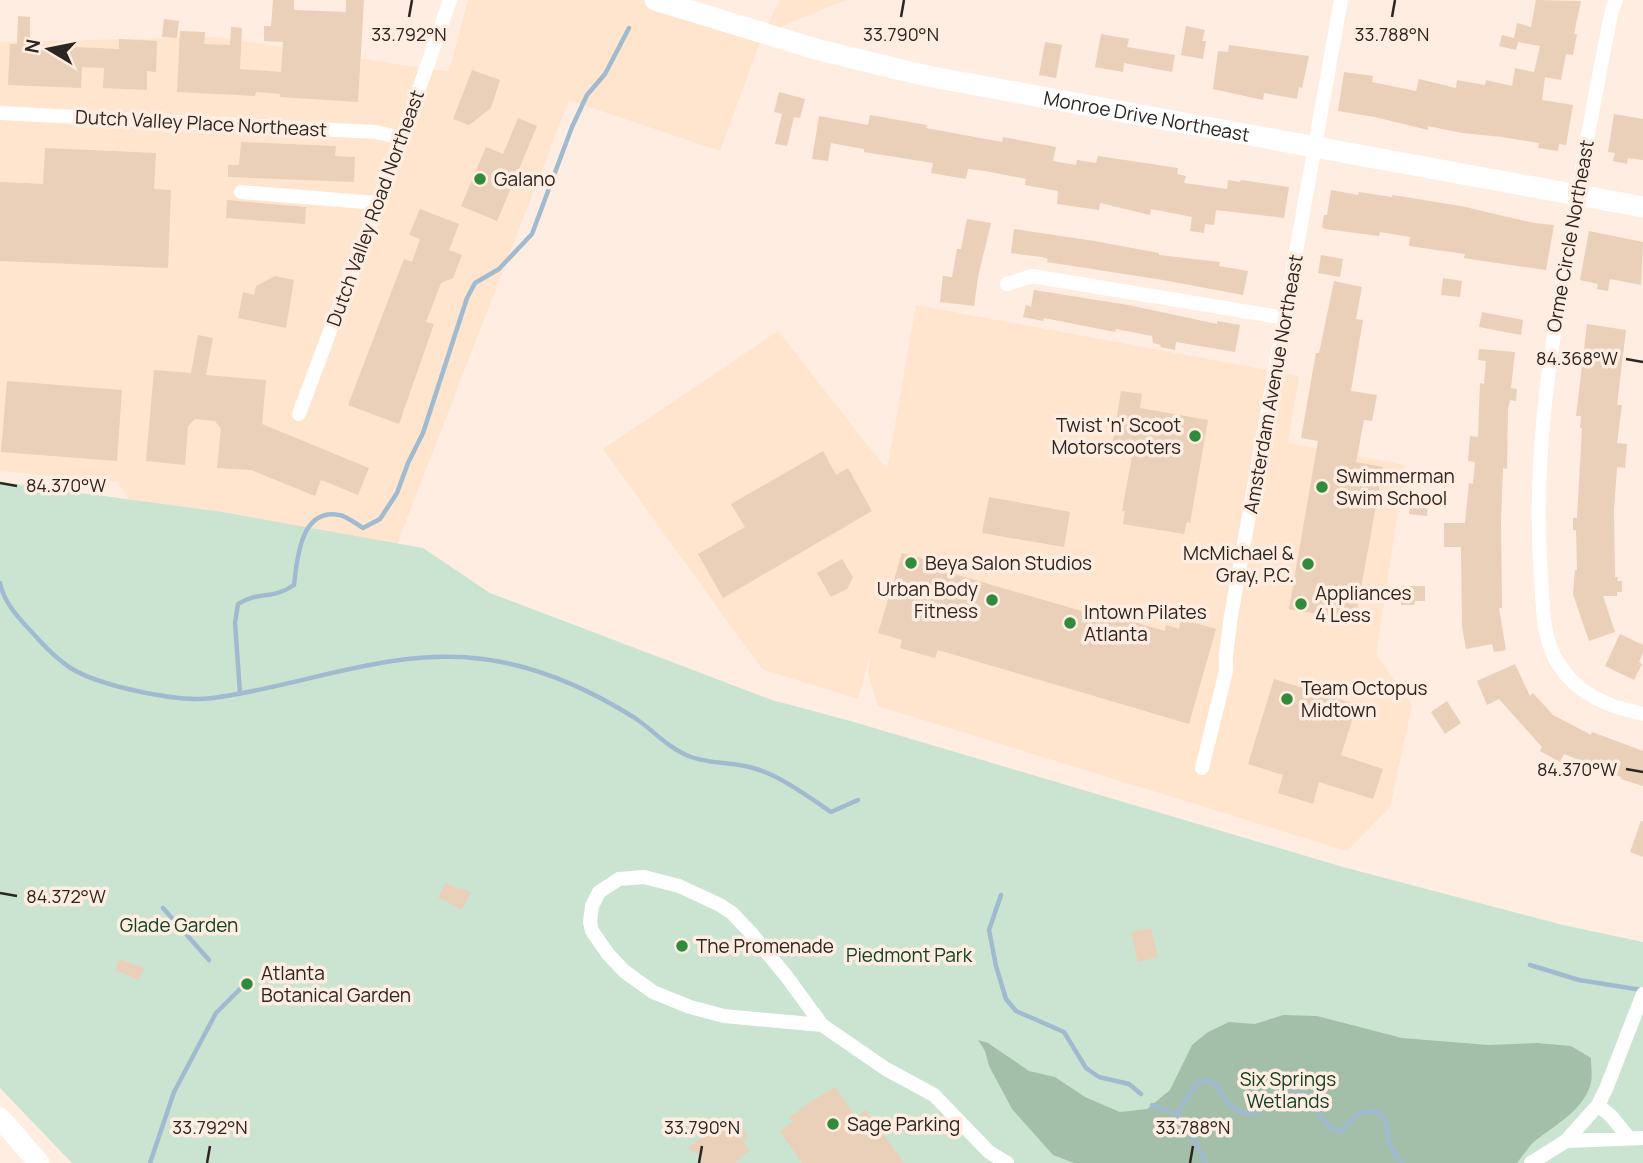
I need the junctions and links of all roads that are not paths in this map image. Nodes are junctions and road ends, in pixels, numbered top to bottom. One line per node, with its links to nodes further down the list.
1 (450, 0): 6 (street, Dutch Valley Road Northeast)
2 (655, 0): 7 (main road, Monroe Drive Northeast)
3 (1342, 0): 7 (street, Amsterdam Avenue Northeast)
4 (1616, 0): 9 (street, Orme Circle Northeast)
5 (0, 113): 6 (street, Dutch Valley Place Northeast)
6 (402, 138): 10 (street, Dutch Valley Road Northeast)
7 (1315, 148): 9 (main road, Monroe Drive Northeast); 13 (street, Amsterdam Avenue Northeast)
8 (241, 192): 10 (street)
9 (1577, 194): 11 (main road, Monroe Drive Northeast); 15 (street, Orme Circle Northeast)
10 (377, 202): 14 (street, Dutch Valley Road Northeast)
11 (1643, 207)
12 (1007, 284): 13 (street)
13 (1285, 318): 16 (street, Amsterdam Avenue Northeast)
14 (299, 414)
15 (1643, 714)
16 (1202, 768)
17 (1643, 994): 19 (street)
18 (822, 1026): 18 (street); 24 (street)
19 (1598, 1105): 21 (street); 22 (street)
20 (0, 1118): 23 (main road)
21 (1636, 1138): 22 (street)
22 (1566, 1141): 25 (street)
23 (39, 1163)
24 (1007, 1163)
25 (1531, 1163)

